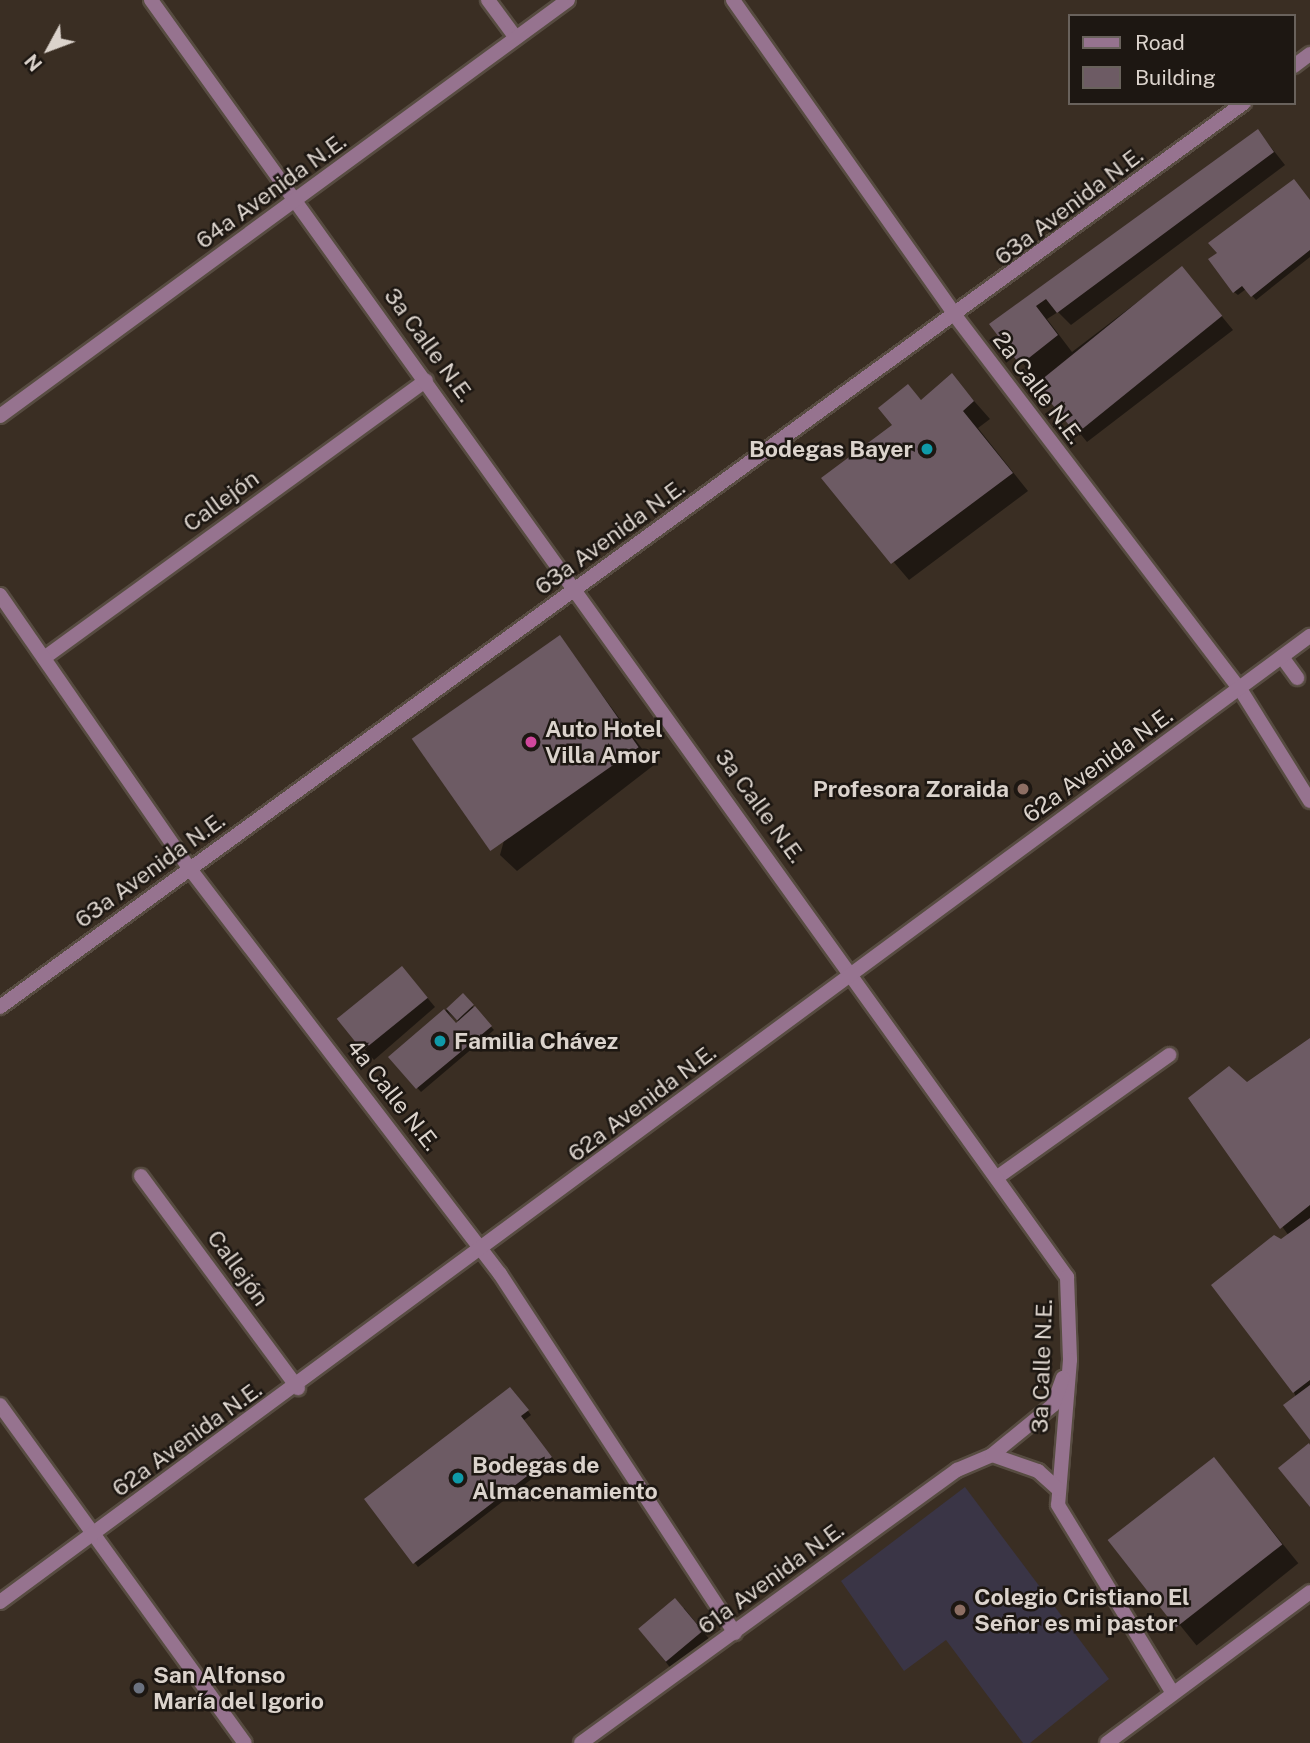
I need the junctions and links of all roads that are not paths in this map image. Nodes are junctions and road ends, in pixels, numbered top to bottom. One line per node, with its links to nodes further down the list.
1 (151, 0): 7 (street, 3a Calle N.E.)
2 (488, 0): 5 (street)
3 (568, 0): 5 (street, 64a Avenida N.E.)
4 (733, 0): 8 (street, 2a Calle N.E.)
5 (516, 38): 7 (street, 64a Avenida N.E.)
6 (1241, 105): 8 (street, 63a Avenida N.E.)
7 (296, 201): 9 (street, 3a Calle N.E.); 10 (street, 64a Avenida N.E.)
8 (957, 318): 11 (street, 63a Avenida N.E.); 17 (street, 2a Calle N.E.)
9 (426, 380): 11 (street, 3a Calle N.E.); 15 (street, Callejón)
10 (0, 416)
11 (577, 589): 19 (street, 63a Avenida N.E.); 20 (street, 3a Calle N.E.)
12 (0, 595): 15 (street, 4a Calle N.E.)
13 (1310, 636): 14 (street, 62a Avenida N.E.)
14 (1282, 657): 16 (street); 17 (street, 62a Avenida N.E.)
15 (44, 658): 19 (street, 4a Calle N.E.)
16 (1297, 678)
17 (1240, 689): 18 (street, 2a Calle N.E.); 20 (street, 62a Avenida N.E.)
18 (1310, 801)
19 (190, 869): 21 (street, 63a Avenida N.E.); 25 (street, 4a Calle N.E.)
20 (852, 973): 24 (street, 3a Calle N.E.); 25 (street, 62a Avenida N.E.)
21 (0, 1007)
22 (1169, 1055): 24 (street)
23 (141, 1176): 27 (street, Callejón)
24 (999, 1176): 26 (street, 3a Calle N.E.)
25 (483, 1250): 27 (street, 62a Avenida N.E.); 34 (street, 4a Calle N.E.)
26 (1070, 1360): 29 (street, 61a Avenida N.E.); 30 (street, 3a Calle N.E.)
27 (298, 1388): 31 (street, 62a Avenida N.E.)
28 (0, 1405): 31 (street)
29 (992, 1455): 30 (street); 34 (street, 61a Avenida N.E.)
30 (1058, 1489): 35 (street, 3a Calle N.E.)
31 (94, 1534): 33 (street, 62a Avenida N.E.); 36 (street)
32 (1310, 1592): 35 (street)
33 (0, 1602)
34 (735, 1633): 37 (street, 61a Avenida N.E.)
35 (1172, 1692): 38 (street)
36 (245, 1743)
37 (580, 1743)
38 (1107, 1743)

